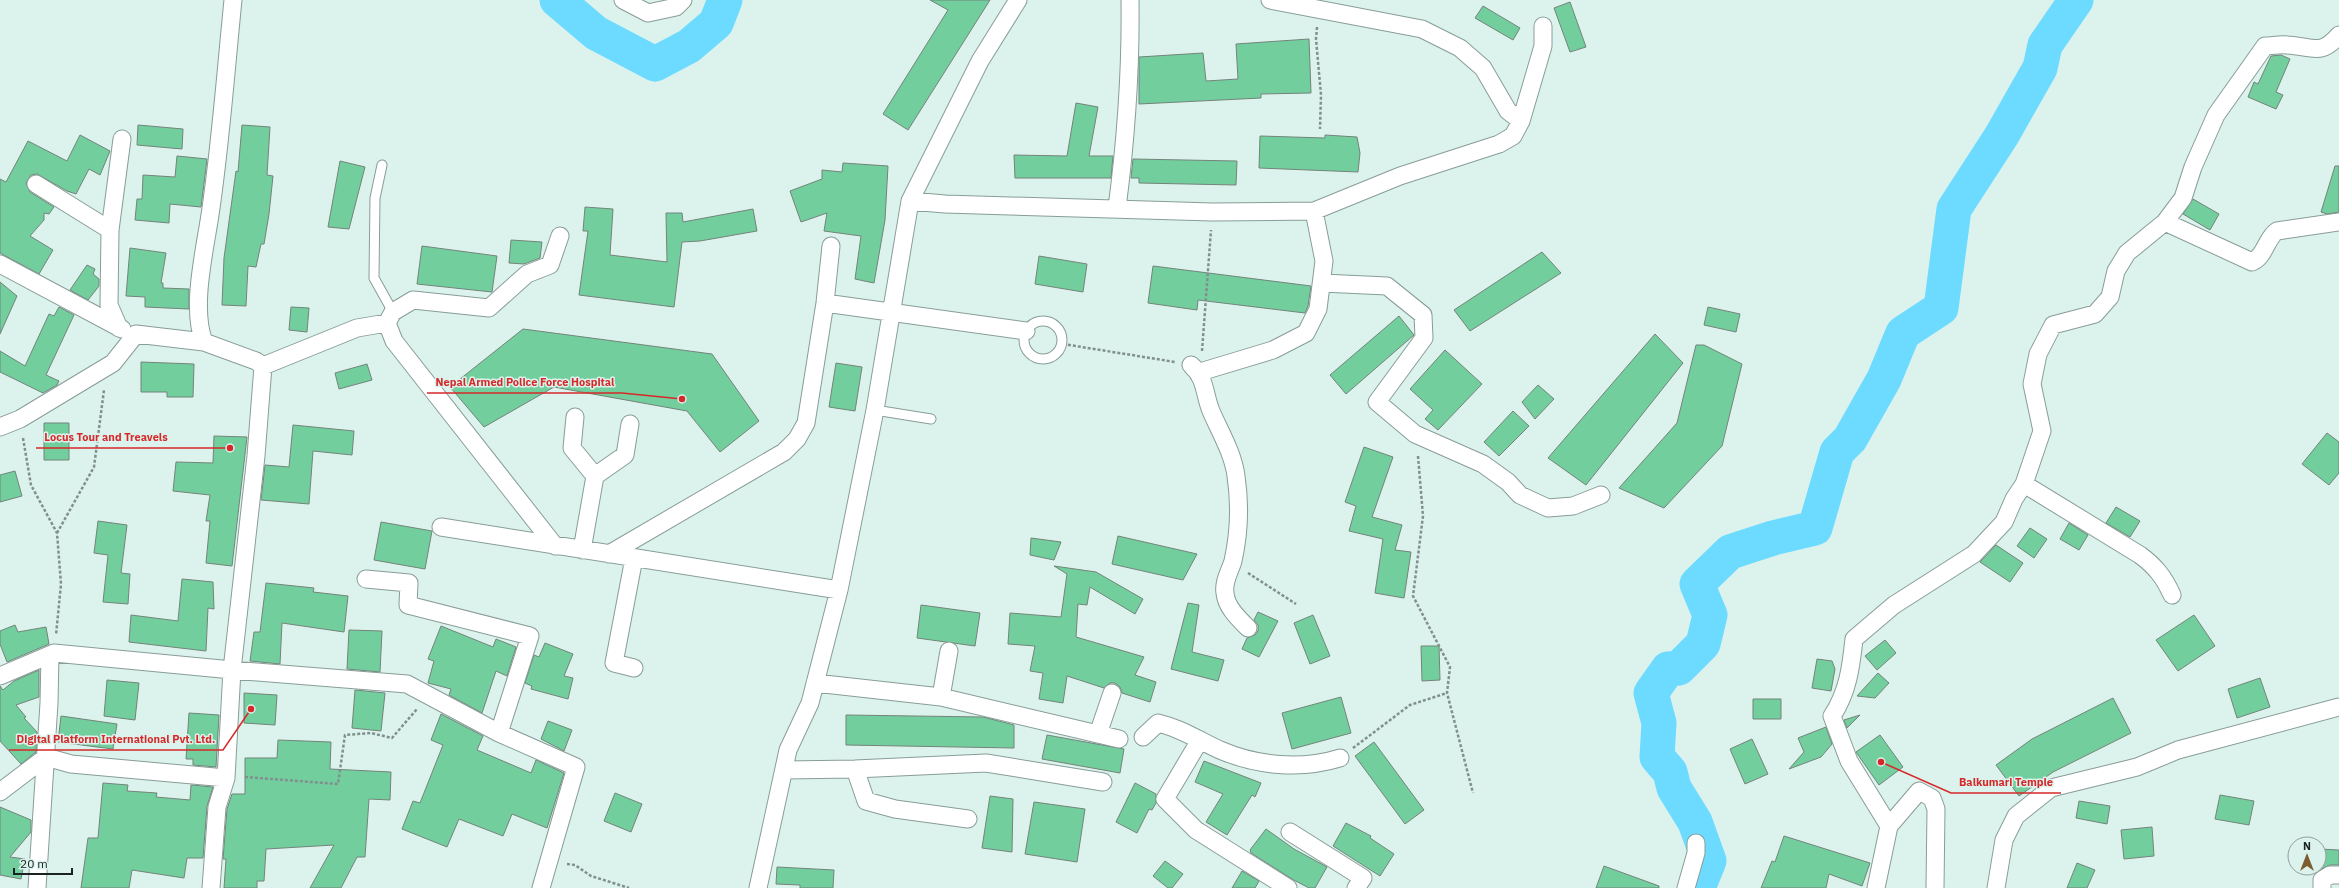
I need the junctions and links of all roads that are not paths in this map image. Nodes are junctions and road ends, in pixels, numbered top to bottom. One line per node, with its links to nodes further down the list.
1 (233, 0): 29 (street)
2 (623, 0): 3 (street)
3 (683, 0)
4 (1018, 0): 13 (street)
5 (1130, 0): 14 (street)
6 (1270, 0): 9 (street)
7 (1543, 26): 9 (street)
8 (2339, 35): 16 (street)
9 (1521, 121): 15 (street)
10 (122, 139): 18 (street)
11 (382, 165): 25 (lane)
12 (36, 184): 18 (street)
13 (910, 201): 14 (street); 24 (street)
14 (1117, 208): 15 (street)
15 (1314, 211): 22 (street)
16 (2165, 222): 17 (street); 37 (street)
17 (2339, 222)
18 (110, 230): 26 (street)
19 (560, 236): 25 (street)
20 (831, 246): 23 (street)
21 (0, 264): 26 (street)
22 (1322, 283): 38 (street); 47 (street)
23 (825, 303): 24 (street); 42 (street)
24 (890, 311): 27 (street); 31 (street)
25 (390, 317): 30 (street); 40 (street)
26 (119, 328): 28 (street)
27 (1026, 331): 27 (lane)
28 (136, 334): 29 (street); 35 (street)
29 (204, 342): 30 (street)
30 (263, 366): 51 (street)
31 (875, 410): 33 (lane); 45 (street)
32 (575, 417): 36 (street)
33 (931, 419)
34 (630, 424): 36 (street)
35 (0, 427)
36 (595, 476): 41 (street)
37 (2024, 484): 46 (street); 70 (street)
38 (1601, 495)
39 (441, 527): 40 (street)
40 (555, 546): 41 (street)
41 (582, 550): 42 (street)
42 (609, 554): 43 (street)
43 (634, 558): 45 (street); 50 (street)
44 (366, 579): 57 (street)
45 (839, 590): 53 (street)
46 (2172, 595)
47 (1248, 628)
48 (949, 650): 55 (street)
49 (52, 654): 51 (street); 52 (street); 62 (street)
50 (634, 668)
51 (232, 670): 57 (street); 66 (street)
52 (0, 676)
53 (815, 682): 55 (street); 65 (street)
54 (1112, 694): 58 (street)
55 (941, 697): 58 (street)
56 (2339, 707): 83 (street)
57 (499, 733): 76 (street)
58 (1098, 734): 60 (street)
59 (1144, 737): 61 (street)
60 (1119, 739)
61 (1200, 740): 63 (street); 78 (street)
62 (46, 756): 66 (street); 68 (street); 74 (street)
63 (1340, 758)
64 (855, 769): 65 (street); 67 (street); 69 (street)
65 (784, 770): 77 (street)
66 (226, 778): 75 (street)
67 (1103, 782)
68 (0, 792)
69 (968, 819)
70 (1889, 826): 81 (street); 82 (street)
71 (1290, 832): 79 (street)
72 (1696, 843): 80 (street)
73 (2339, 875): 84 (street)
74 (37, 888)
75 (211, 888)
76 (540, 888)
77 (758, 888)
78 (1288, 888)
79 (1356, 888)
80 (1686, 888)
81 (1876, 888)
82 (1935, 888)
83 (1996, 888)
84 (2322, 888)

